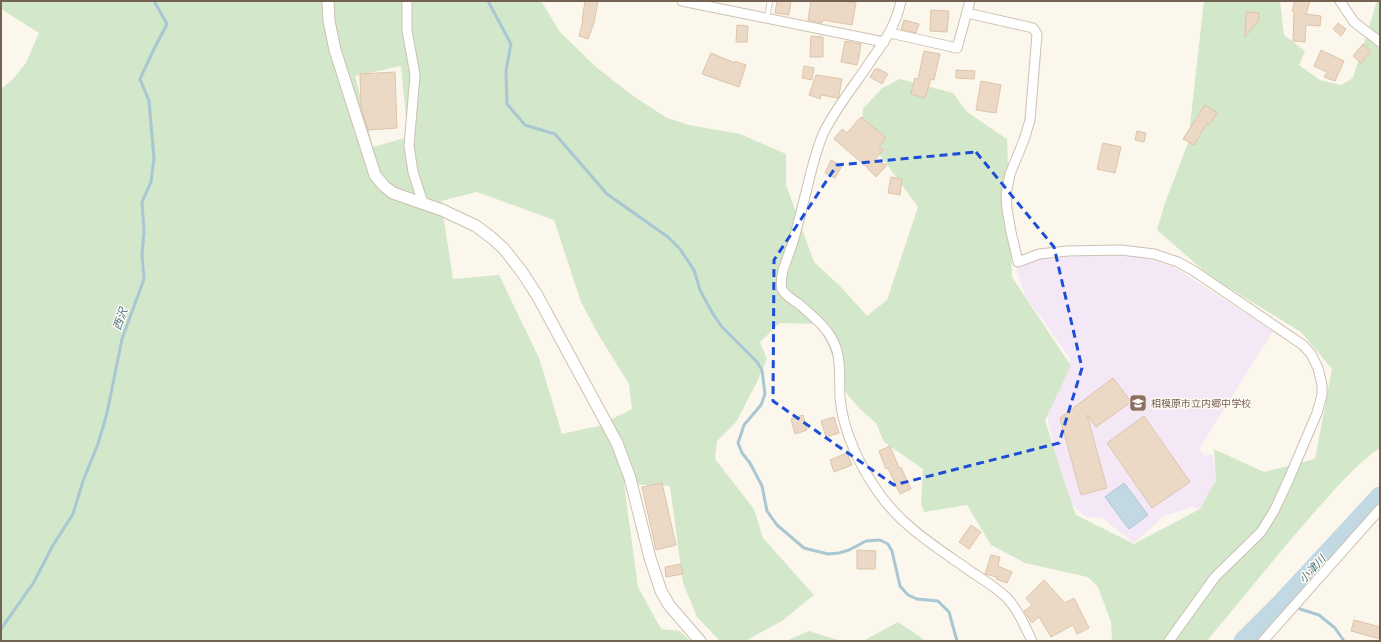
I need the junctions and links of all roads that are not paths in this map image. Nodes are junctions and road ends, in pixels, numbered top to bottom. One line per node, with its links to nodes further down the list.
1 (328, 1): 13 (street)
2 (407, 1): 13 (street)
3 (682, 1): 9 (street)
4 (770, 1): 9 (lane)
5 (901, 1): 10 (street)
6 (970, 1): 8 (street)
7 (1340, 1): 12 (street)
8 (967, 13): 10 (street); 17 (street)
9 (767, 18): 11 (street)
10 (890, 33): 11 (street)
11 (884, 42): 16 (street)
12 (1380, 42)
13 (423, 203): 15 (street)
14 (1380, 509): 18 (street)
15 (700, 641)
16 (1032, 641)
17 (1169, 641)
18 (1263, 641)

